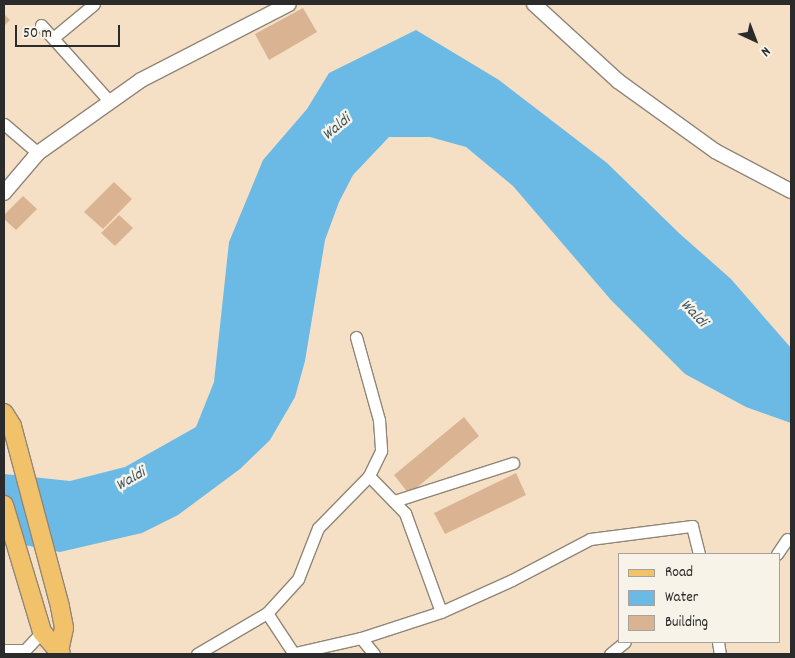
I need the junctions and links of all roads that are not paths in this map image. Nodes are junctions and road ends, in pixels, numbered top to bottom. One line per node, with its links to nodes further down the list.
1 (94, 4): 5 (street)
2 (289, 4): 6 (street)
3 (534, 4): 9 (street)
4 (41, 25): 5 (street)
5 (53, 38): 6 (street)
6 (110, 102): 8 (street)
7 (4, 124): 8 (street)
8 (38, 153): 10 (street)
9 (791, 191)
10 (4, 193)
11 (356, 337): 14 (street)
12 (8, 420): 26 (main road)
13 (513, 463): 15 (street)
14 (370, 476): 15 (street); 21 (street)
15 (394, 501): 20 (street)
16 (4, 505): 22 (main road)
17 (788, 539): 19 (street)
18 (699, 553): 20 (street)
19 (778, 553)
20 (441, 612): 23 (street)
21 (267, 613): 27 (street); 28 (street)
22 (42, 632): 25 (street); 26 (main road)
23 (361, 638): 28 (street); 29 (street)
24 (624, 643): 30 (street)
25 (4, 650)
26 (60, 653)
27 (197, 654)
28 (294, 654)
29 (374, 654)
30 (610, 654)

